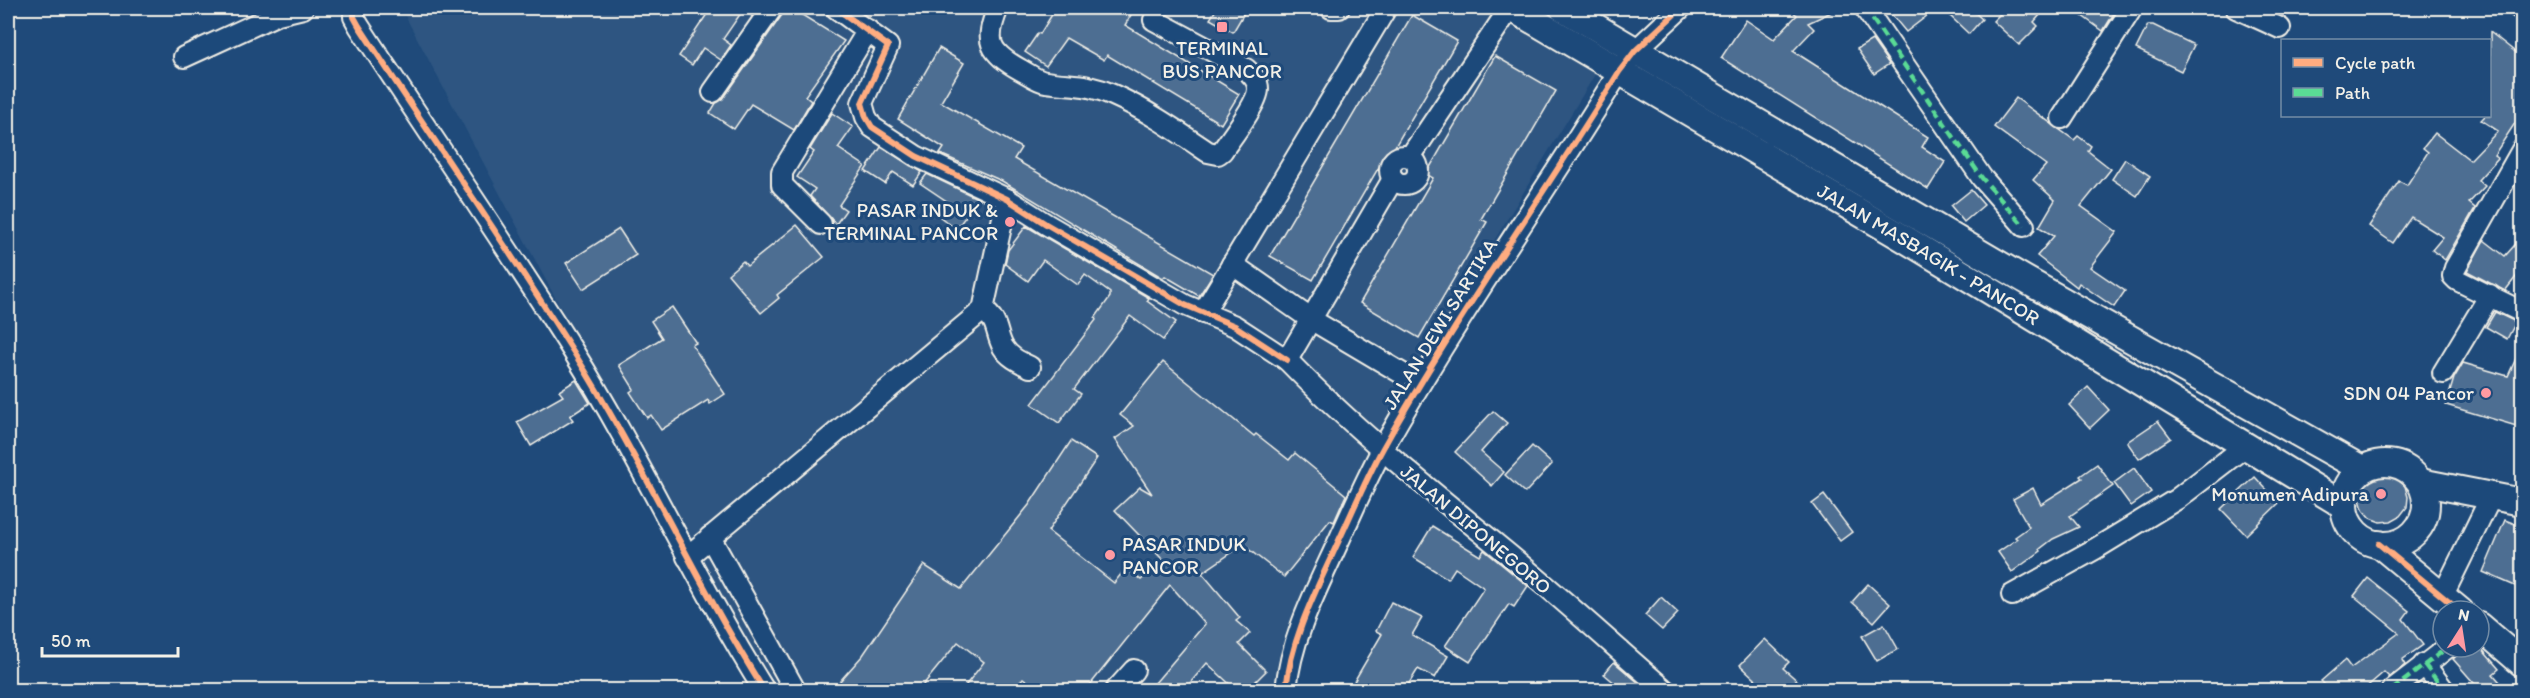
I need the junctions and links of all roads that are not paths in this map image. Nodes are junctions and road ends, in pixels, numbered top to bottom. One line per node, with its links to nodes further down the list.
1 (303, 8): 19 (street)
2 (354, 8): 46 (street)
3 (772, 8): 21 (street)
4 (836, 8): 17 (street)
5 (998, 8): 15 (street)
6 (1331, 8): 7 (street)
7 (1339, 8)
8 (1386, 8): 27 (street)
9 (1511, 8): 20 (main road, JALAN MASBAGIK - PANCOR); 32 (street)
10 (1563, 8): 18 (main road, JALAN MASBAGIK - PANCOR)
11 (1681, 8): 18 (street, JALAN DEWI SARTIKA)
12 (1864, 8): 26 (street)
13 (2132, 8): 22 (street)
14 (2236, 8): 16 (street)
15 (1154, 20)
16 (2280, 28)
17 (868, 30): 24 (street, JALAN DIPONEGORO); 25 (street)
18 (1635, 51): 20 (street, JALAN DEWI SARTIKA); 39 (main road, JALAN MASBAGIK - PANCOR)
19 (184, 57)
20 (1619, 72): 37 (main road, JALAN MASBAGIK - PANCOR); 38 (street, JALAN DEWI SARTIKA)
21 (713, 92)
22 (2062, 118)
23 (2523, 150): 28 (street)
24 (1007, 199): 29 (street); 31 (street, JALAN DIPONEGORO)
25 (821, 224)
26 (2024, 226)
27 (1232, 264): 31 (street); 32 (street)
28 (2490, 295): 30 (street); 35 (street)
29 (983, 310): 34 (street); 44 (street)
30 (2523, 312)
31 (1203, 313): 33 (street, JALAN DIPONEGORO)
32 (1312, 320): 33 (street); 36 (street)
33 (1287, 360): 38 (street, JALAN DIPONEGORO)
34 (1030, 367)
35 (2444, 373)
36 (1402, 374)
37 (2247, 445): 43 (main road, JALAN MASBAGIK - PANCOR); 47 (street)
38 (1382, 450): 58 (street, JALAN DEWI SARTIKA); 59 (street, JALAN DIPONEGORO)
39 (2362, 469): 40 (main road); 43 (main road)
40 (2420, 482): 41 (main road); 45 (main road)
41 (2491, 497): 42 (main road); 49 (street)
42 (2523, 502)
43 (2343, 505): 45 (main road)
44 (710, 537): 46 (street); 56 (street)
45 (2379, 544): 48 (main road)
46 (687, 557): 55 (street)
47 (2012, 595)
48 (2445, 599)
49 (2453, 599)
50 (2491, 636): 52 (main road)
51 (2431, 659): 53 (street)
52 (2522, 661)
53 (2424, 664): 60 (street); 61 (street)
54 (1134, 670): 57 (street)
55 (764, 690)
56 (795, 690)
57 (1116, 690)
58 (1286, 690)
59 (1665, 690)
60 (2392, 690)
61 (2444, 690)

